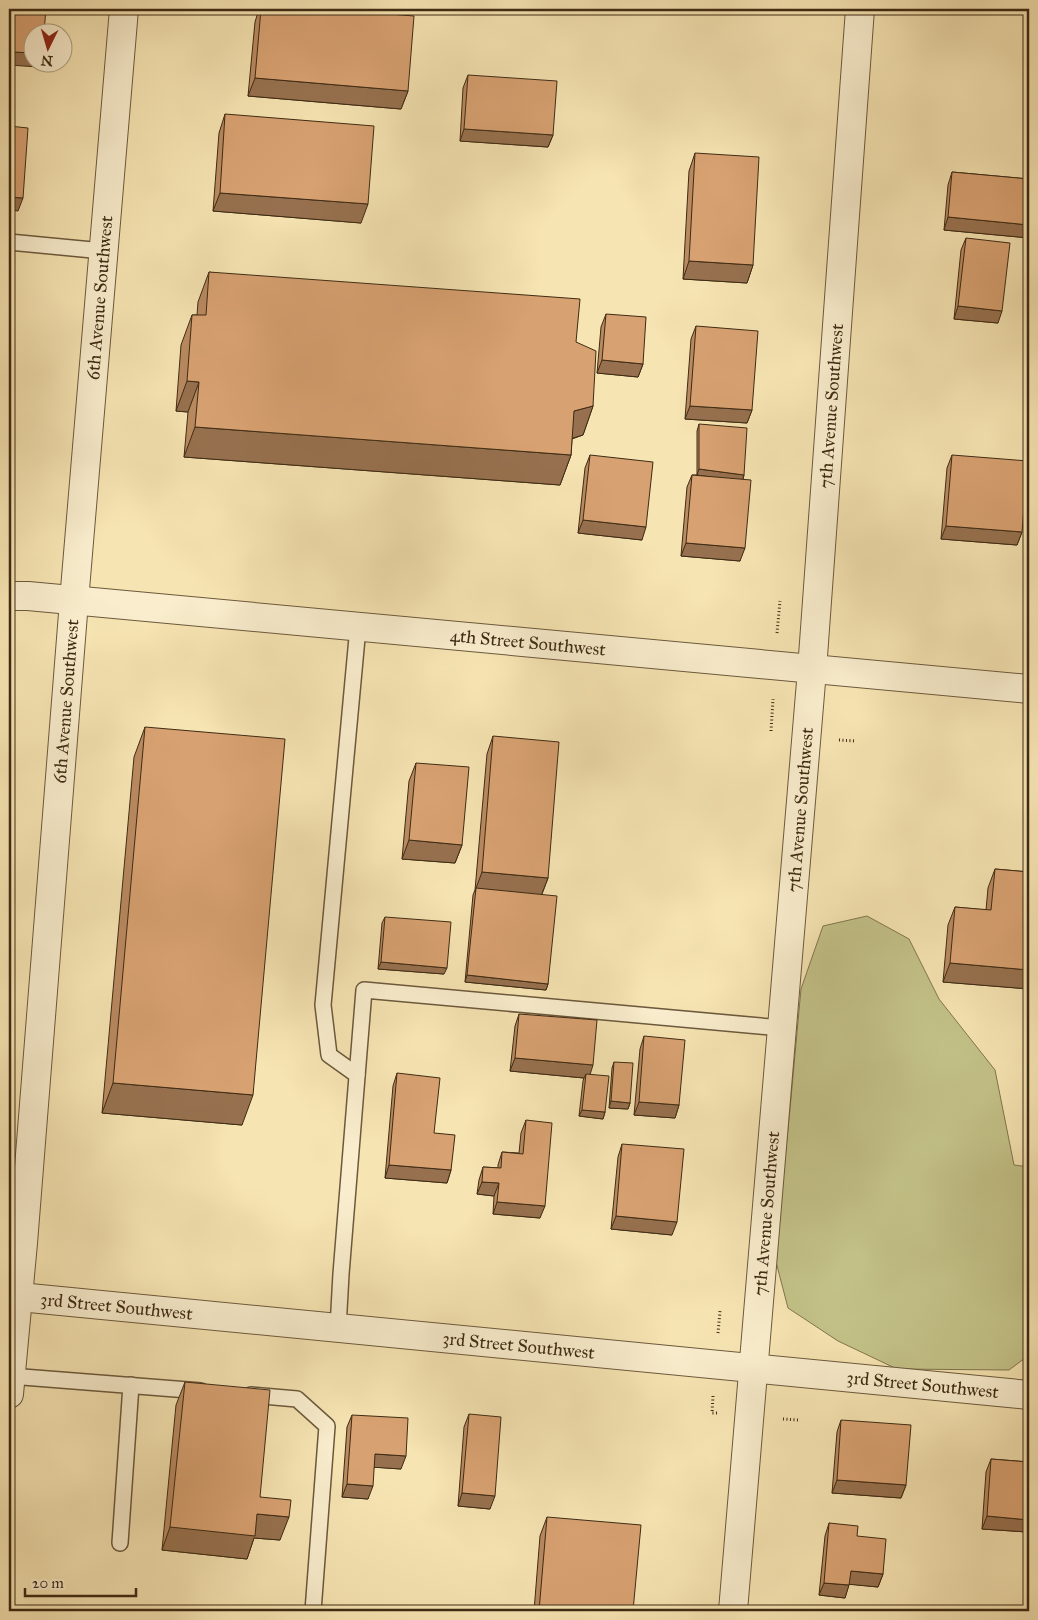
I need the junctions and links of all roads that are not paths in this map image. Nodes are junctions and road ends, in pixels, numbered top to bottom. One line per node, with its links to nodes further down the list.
1 (124, 9): 4 (street, 6th Avenue Southwest)
2 (860, 9): 8 (street, 7th Avenue Southwest)
3 (9, 242): 4 (lane)
4 (103, 251): 6 (street, 6th Avenue Southwest)
5 (15, 595): 6 (street, 4th Street Southwest)
6 (74, 601): 7 (street, 4th Street Southwest); 12 (street, 6th Avenue Southwest)
7 (358, 627): 8 (street, 4th Street Southwest); 11 (lane)
8 (812, 670): 9 (street, 4th Street Southwest); 10 (street, 7th Avenue Southwest)
9 (1029, 689)
10 (782, 1028): 11 (lane); 14 (street, 7th Avenue Southwest)
11 (357, 1075): 13 (lane)
12 (13, 1296): 13 (street, 3rd Street Southwest); 15 (street, 6th Avenue Southwest)
13 (338, 1328): 14 (street, 3rd Street Southwest)
14 (754, 1369): 19 (street, 3rd Street Southwest); 22 (street, 7th Avenue Southwest)
15 (10, 1385): 16 (lane)
16 (131, 1385): 17 (lane); 20 (lane)
17 (219, 1392)
18 (238, 1394): 21 (lane)
19 (1029, 1395)
20 (120, 1543)
21 (313, 1611)
22 (733, 1611)

